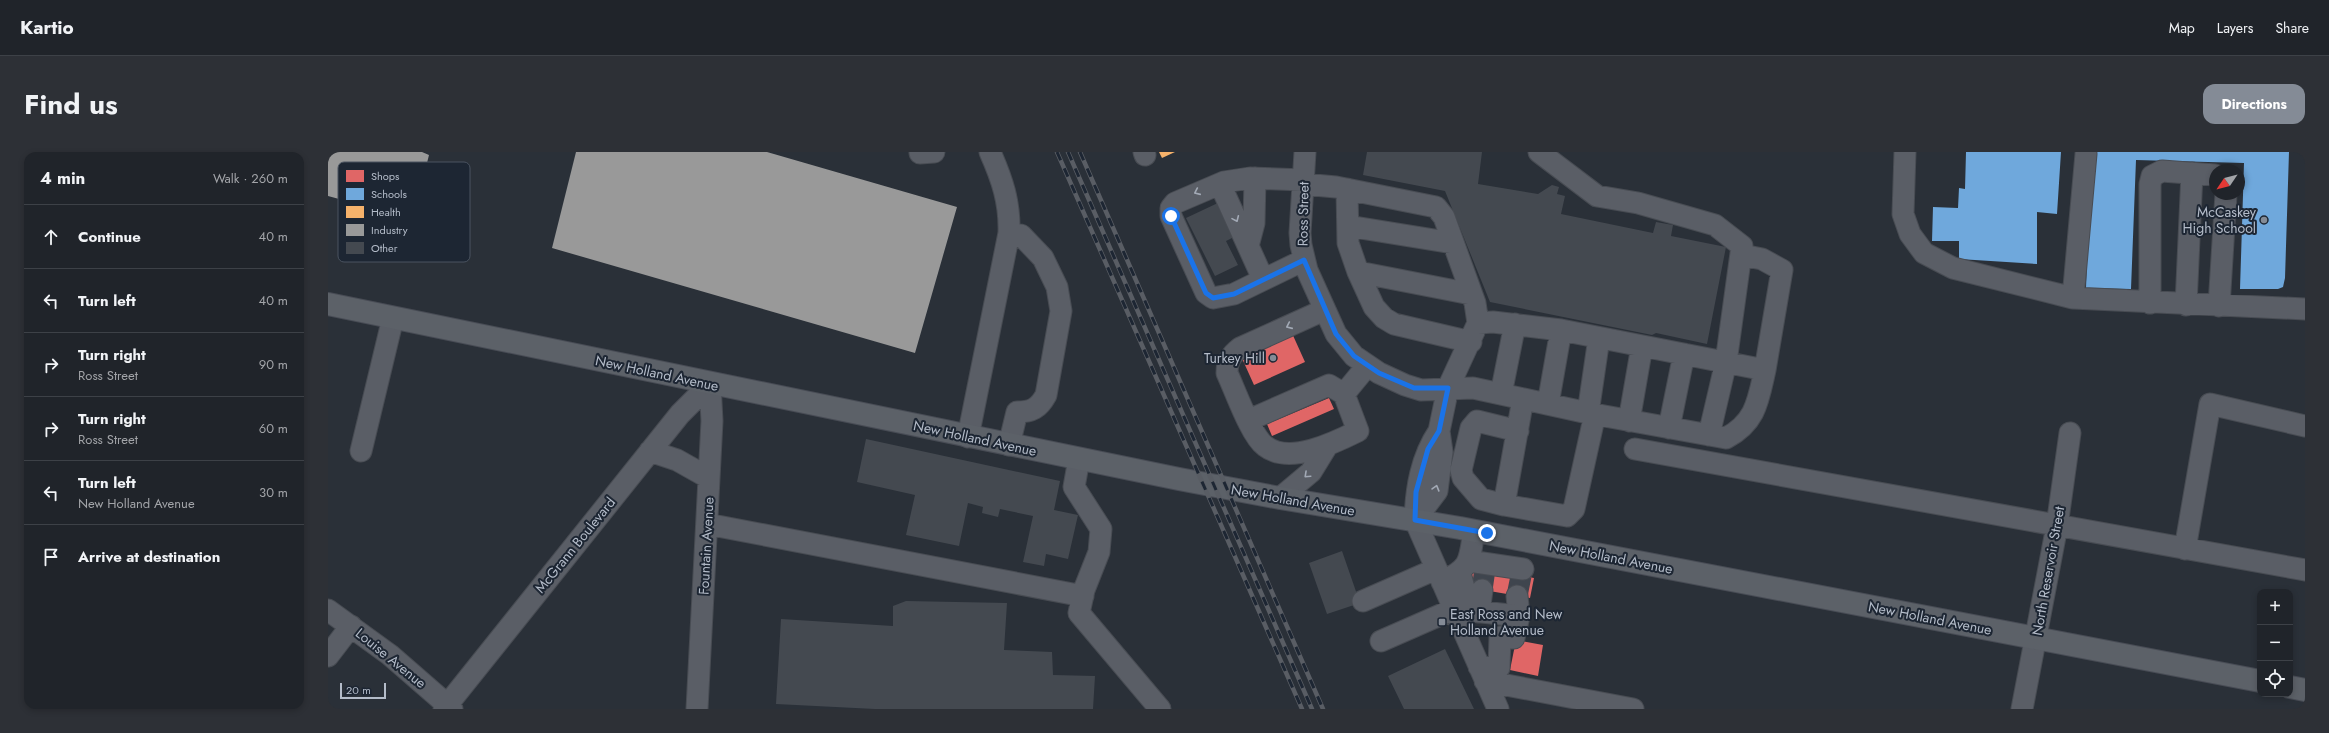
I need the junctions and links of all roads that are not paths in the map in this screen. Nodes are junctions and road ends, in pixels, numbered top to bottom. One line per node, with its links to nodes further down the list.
1 (990, 152): 14 (street)
2 (1305, 152): 9 (street, Ross Street)
3 (1539, 152): 17 (street)
4 (1905, 152): 22 (street)
5 (2086, 154): 22 (street)
6 (2192, 173): 7 (street); 23 (street); 25 (street)
7 (2209, 174)
8 (1255, 178): 9 (street); 10 (street); 16 (street)
9 (1304, 182): 11 (street); 18 (street, Ross Street)
10 (1220, 184): 16 (street, one-way to 16); 20 (street, one-way to 20)
11 (1347, 189): 13 (street); 15 (street)
12 (2226, 200): 26 (street)
13 (1348, 226): 15 (street); 19 (street)
14 (1009, 232): 53 (street); 54 (street)
15 (1453, 243): 21 (street)
16 (1248, 246): 20 (street)
17 (1742, 255): 36 (street); 38 (street, Ross Street)
18 (1304, 260): 20 (street); 28 (street, Ross Street)
19 (1358, 272): 21 (street); 32 (street)
20 (1263, 279)
21 (1471, 294): 32 (street)
22 (2073, 298): 23 (street)
23 (2150, 303): 25 (street)
24 (328, 304): 29 (main road, New Holland Avenue)
25 (2186, 304): 26 (street)
26 (2219, 306): 27 (street)
27 (2305, 309)
28 (1324, 310): 37 (street, Ross Street); 46 (street, one-way to 46)
29 (393, 318): 39 (main road, New Holland Avenue); 57 (street)
30 (1515, 324): 31 (street); 32 (street); 42 (street)
31 (1561, 330): 33 (street); 44 (street)
32 (1474, 332): 40 (street)
33 (1599, 338): 34 (street); 45 (street)
34 (1642, 346): 35 (street); 47 (street)
35 (1684, 354): 36 (street); 49 (street)
36 (1726, 362): 38 (street); 52 (street)
37 (1367, 366): 40 (street, Ross Street); 41 (street)
38 (1765, 370): 52 (street, Ross Street)
39 (710, 384): 53 (main road, New Holland Avenue); 58 (street, McGrann Boulevard); 60 (street, Fountain Avenue)
40 (1448, 388): 42 (street, Ross Street); 63 (street)
41 (1344, 394): 46 (street); 55 (street)
42 (1501, 394): 43 (street, Ross Street)
43 (1523, 399): 44 (street, Ross Street); 50 (street)
44 (1548, 404): 45 (street, Ross Street)
45 (1591, 414): 47 (street, Ross Street); 62 (street)
46 (1249, 420): 55 (street)
47 (1629, 421): 49 (street, Ross Street)
48 (2305, 426): 67 (street)
49 (1669, 428): 52 (street, Ross Street)
50 (1518, 431): 62 (street); 62 (street)
51 (2070, 433): 65 (street, North Reservoir Street)
52 (1709, 435)
53 (968, 437): 54 (main road, New Holland Avenue)
54 (1009, 445): 59 (main road, New Holland Avenue)
55 (1327, 446): 61 (street, one-way to 61)
56 (1635, 449): 65 (street)
57 (361, 451)
58 (650, 451): 60 (street); 83 (street, McGrann Boulevard)
59 (1079, 459): 61 (main road, New Holland Avenue); 71 (street)
60 (710, 478): 64 (street, Fountain Avenue)
61 (1280, 498): 63 (main road, New Holland Avenue)
62 (1504, 505)
63 (1415, 520): 66 (main road, New Holland Avenue); 69 (street)
64 (707, 524): 71 (street); 84 (street, Fountain Avenue)
65 (2057, 526): 67 (street); 76 (street, North Reservoir Street)
66 (1474, 531): 69 (street); 70 (main road, New Holland Avenue)
67 (2184, 548): 68 (street)
68 (2305, 570)
69 (1466, 573): 70 (street); 72 (street); 74 (street); 74 (street)
70 (1523, 579): 74 (street); 76 (main road, New Holland Avenue); 79 (street)
71 (1083, 596): 85 (street)
72 (1363, 601)
73 (328, 610): 75 (street, Louise Avenue)
74 (1468, 611): 77 (street); 79 (street)
75 (351, 626): 78 (street); 83 (street, Louise Avenue)
76 (2036, 638): 80 (main road, New Holland Avenue); 88 (street, North Reservoir Street)
77 (1381, 641)
78 (328, 656)
79 (1482, 674): 86 (street); 87 (street)
80 (2257, 680)
81 (2293, 688): 82 (main road)
82 (2305, 690)
83 (448, 708)
84 (697, 709)
85 (1160, 709)
86 (1498, 709)
87 (1633, 709)
88 (2022, 709)

